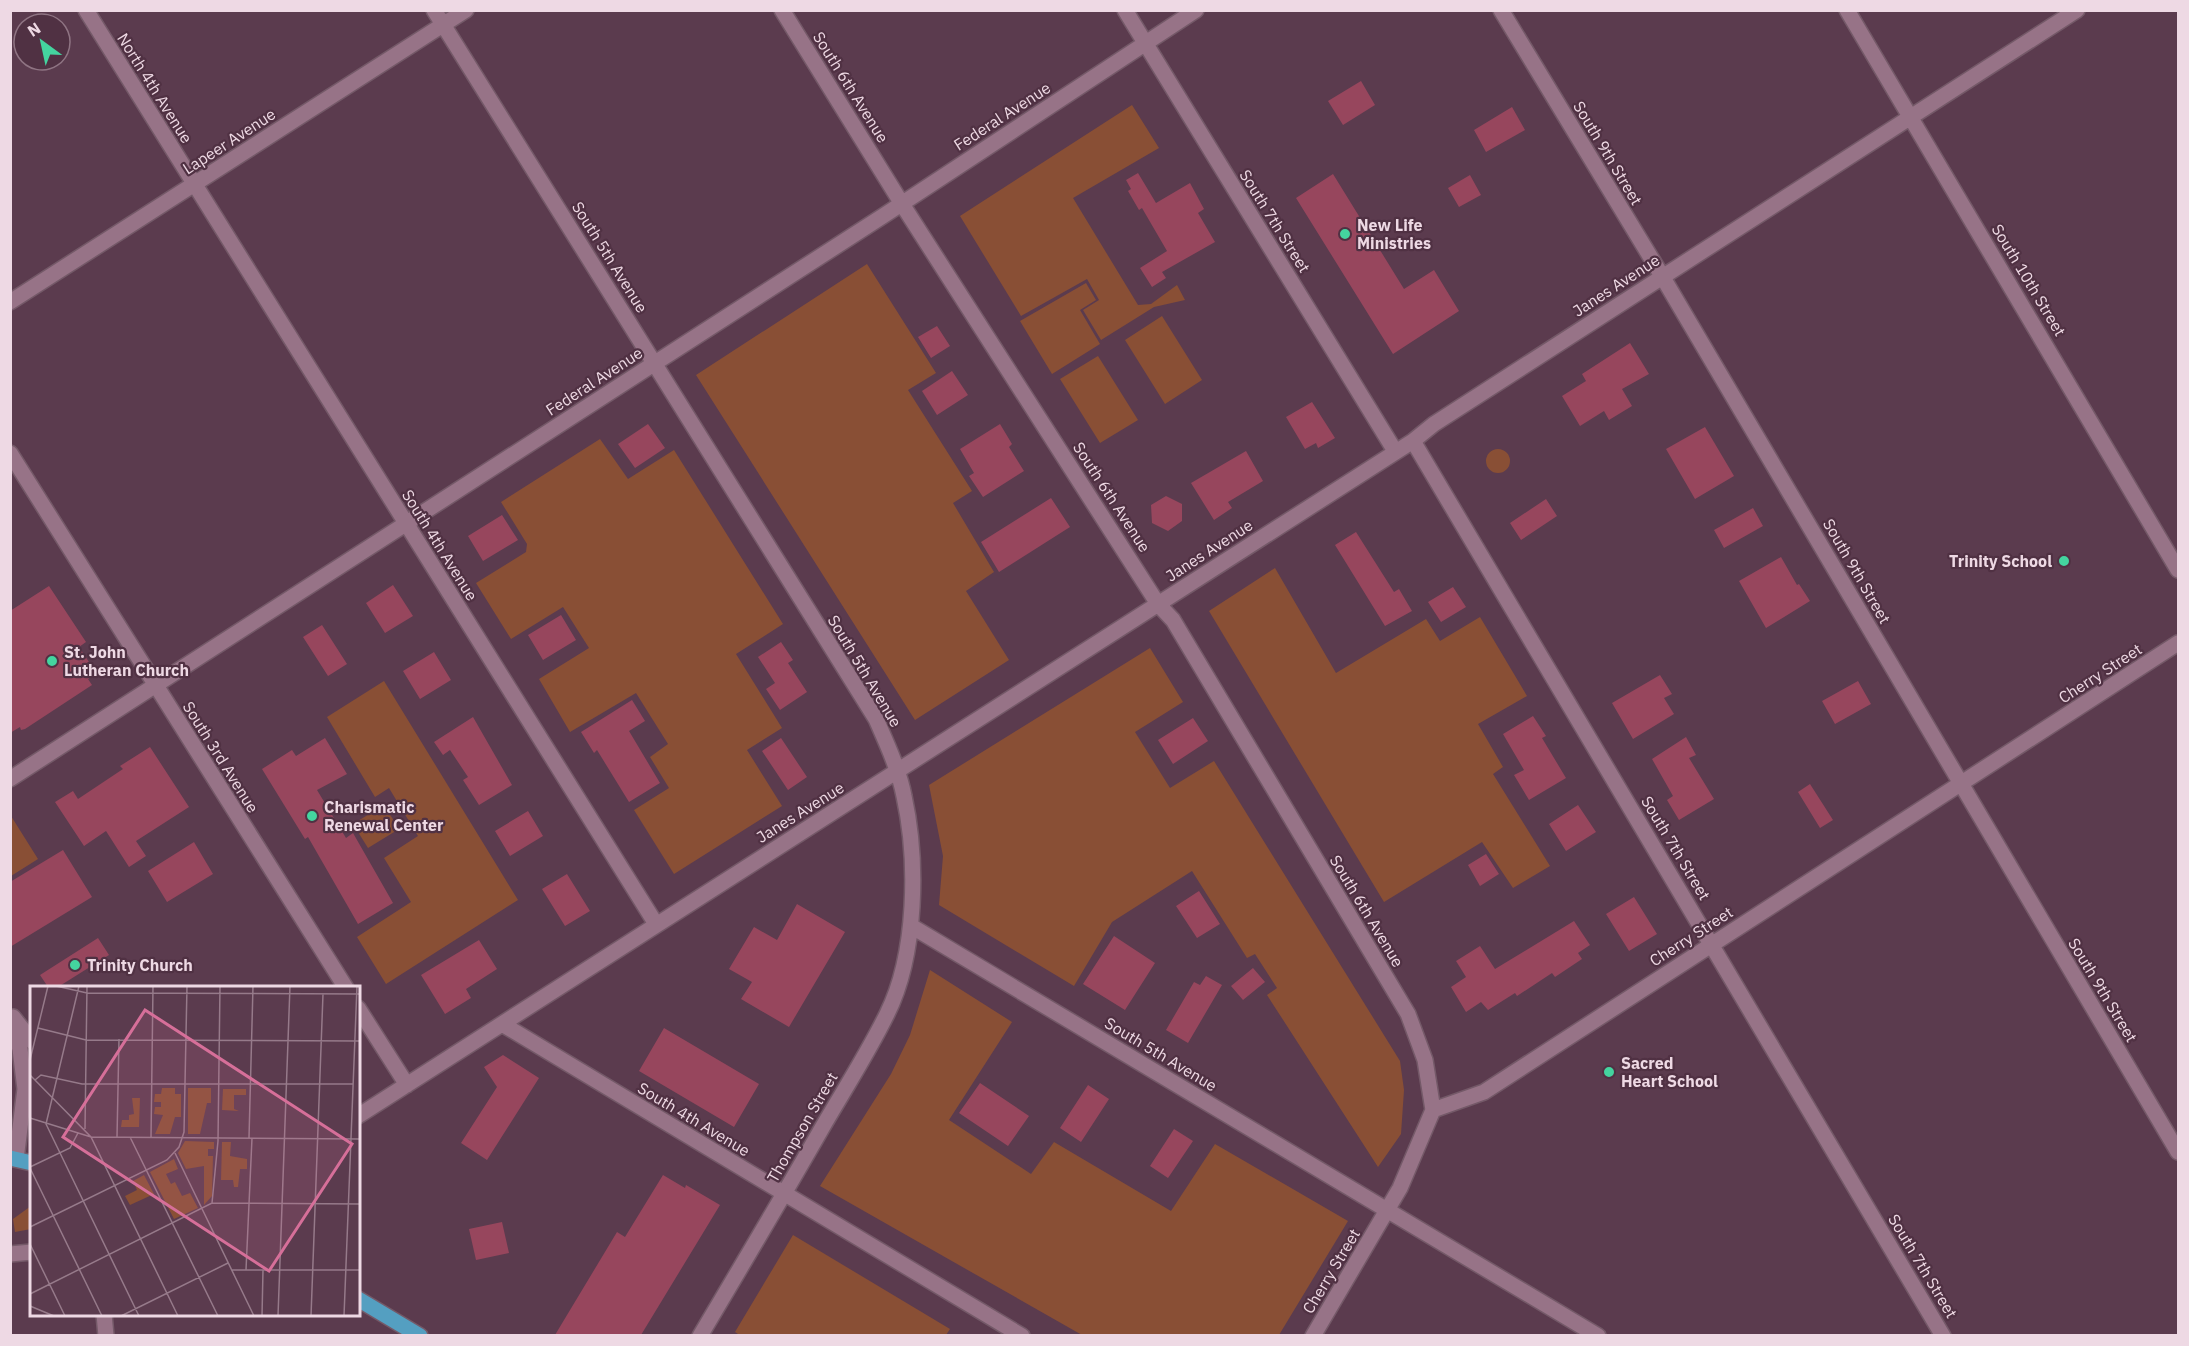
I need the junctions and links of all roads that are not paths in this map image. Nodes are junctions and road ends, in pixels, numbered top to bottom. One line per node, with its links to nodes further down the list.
1 (86, 10): 13 (street, North 4th Avenue)
2 (434, 10): 10 (street, South 5th Avenue)
3 (466, 10): 10 (street, Lapeer Avenue)
4 (782, 10): 14 (street, South 6th Avenue)
5 (1125, 10): 11 (street, South 7th Street)
6 (1196, 10): 11 (street, Federal Avenue)
7 (1501, 10): 15 (street, South 9th Street)
8 (1847, 10): 12 (street, South 10th Street)
9 (2077, 10): 12 (street, Janes Avenue)
10 (443, 25): 13 (street, Lapeer Avenue); 17 (street, South 5th Avenue)
11 (1145, 44): 14 (street, Federal Avenue); 19 (street, South 7th Street)
12 (1910, 117): 15 (street, Janes Avenue); 22 (street, South 10th Street)
13 (194, 185): 16 (street, Lapeer Avenue); 21 (street, South 4th Avenue)
14 (902, 204): 17 (street, Federal Avenue); 23 (street, South 6th Avenue)
15 (1662, 276): 18 (street, Janes Avenue); 28 (street, South 9th Street)
16 (10, 302)
17 (655, 363): 21 (street, Federal Avenue); 26 (street, South 5th Avenue)
18 (1413, 441): 19 (street, Janes Avenue); 31 (street, South 7th Street)
19 (1395, 451): 23 (street, Janes Avenue)
20 (10, 453): 25 (street, South 3rd Avenue)
21 (405, 523): 25 (street, Federal Avenue); 29 (street, South 4th Avenue)
22 (2178, 570)
23 (1158, 604): 26 (street, Janes Avenue); 39 (street, South 6th Avenue)
24 (2178, 643): 28 (street, Cherry Street)
25 (156, 686): 27 (street, Federal Avenue); 32 (street, South 3rd Avenue)
26 (897, 772): 29 (street, Janes Avenue); 30 (street, South 5th Avenue)
27 (10, 779)
28 (1960, 783): 31 (street, Cherry Street); 41 (street, South 9th Street)
29 (656, 924): 36 (street, Janes Avenue)
30 (911, 926): 43 (street, Thompson Street); 44 (street, South 5th Avenue)
31 (1712, 943): 39 (street, Cherry Street); 55 (street, South 7th Street)
32 (345, 986)
33 (360, 1011): 38 (street)
34 (10, 1014): 37 (street)
35 (10, 1020): 42 (street)
36 (502, 1024): 38 (street, Janes Avenue); 43 (street, South 4th Avenue)
37 (30, 1039)
38 (407, 1085): 40 (street, Janes Avenue)
39 (1433, 1110): 44 (street, Cherry Street)
40 (360, 1115)
41 (2178, 1152)
42 (19, 1160)
43 (784, 1194): 51 (street, Thompson Street); 52 (street, South 4th Avenue)
44 (1388, 1210): 53 (street, Cherry Street); 54 (street, South 5th Avenue)
45 (30, 1252): 46 (street)
46 (10, 1254)
47 (360, 1300): 50 (main road)
48 (104, 1316): 49 (street)
49 (106, 1335)
50 (420, 1335)
51 (700, 1335)
52 (1022, 1335)
53 (1313, 1335)
54 (1598, 1335)
55 (1943, 1335)

